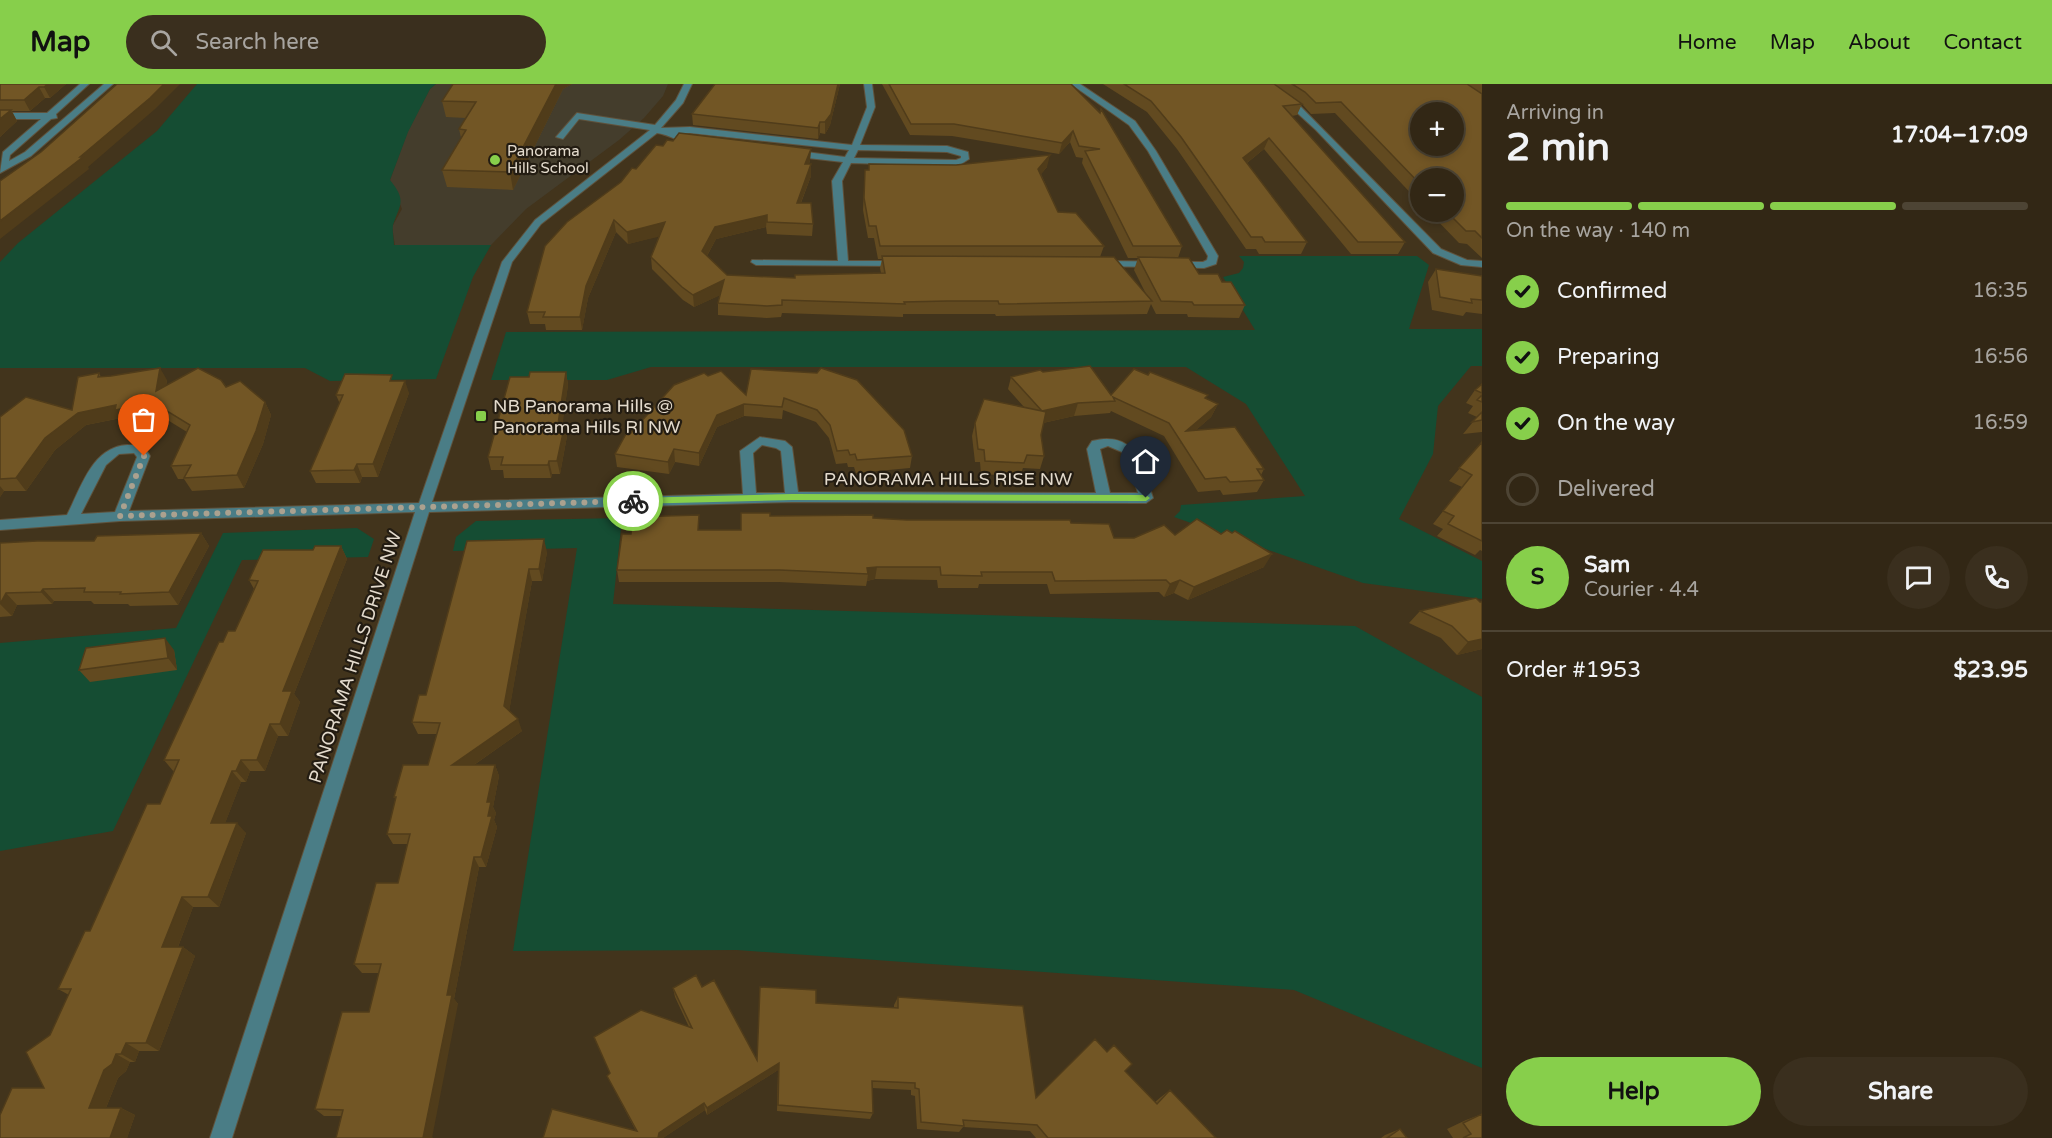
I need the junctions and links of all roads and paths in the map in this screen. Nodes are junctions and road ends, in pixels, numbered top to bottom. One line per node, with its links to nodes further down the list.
1 (86, 84): 8 (street)
2 (109, 84): 9 (street)
3 (688, 84): 10 (street, PANORAMA HILLS DRIVE NW)
4 (868, 84): 13 (street)
5 (1075, 84): 20 (street)
6 (1261, 84): 21 (street)
7 (0, 116): 8 (street)
8 (50, 116): 9 (street); 16 (street)
9 (72, 116): 16 (street)
10 (661, 130): 11 (street); 12 (street); 13 (street); 25 (street, PANORAMA HILLS DRIVE NW)
11 (560, 137)
12 (705, 143)
13 (855, 147): 15 (street); 15 (street)
14 (776, 152): 15 (street)
15 (847, 160): 18 (street)
16 (2, 169)
17 (756, 262): 18 (street)
18 (843, 264): 19 (street)
19 (913, 264)
20 (1088, 264)
21 (1482, 264)
22 (792, 497): 23 (street, PANORAMA HILLS RISE NW); 23 (street); 24 (street, PANORAMA HILLS RISE NW)
23 (750, 498): 25 (street, PANORAMA HILLS RISE NW)
24 (1104, 498): 24 (street, PANORAMA HILLS RISE NW)
25 (424, 507): 26 (street, PANORAMA HILLS RISE NW); 29 (street, PANORAMA HILLS DRIVE NW)
26 (120, 516): 27 (street, PANORAMA HILLS RISE NW); 27 (street)
27 (72, 519): 28 (street, PANORAMA HILLS RISE NW)
28 (0, 525)
29 (221, 1138)

